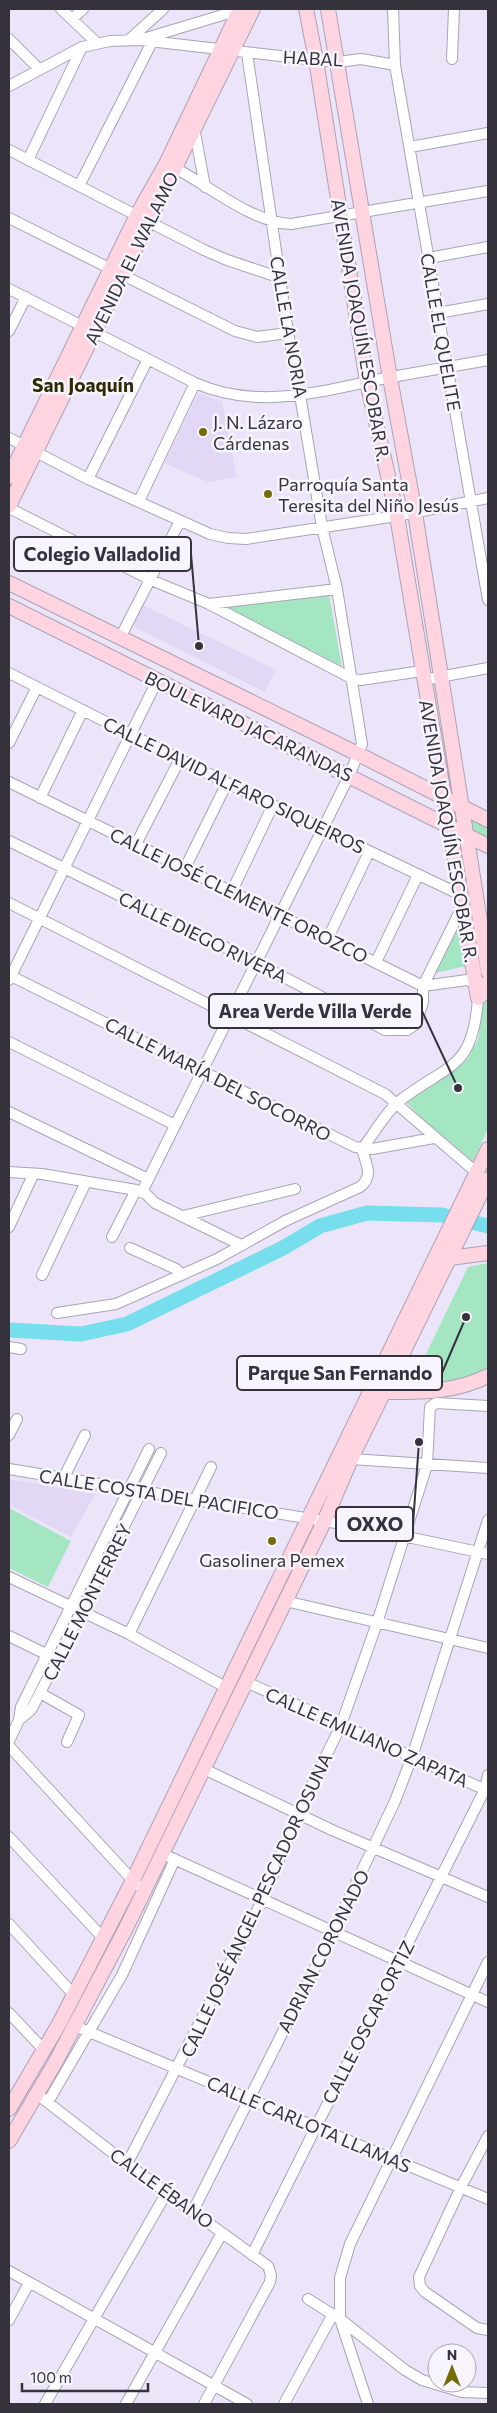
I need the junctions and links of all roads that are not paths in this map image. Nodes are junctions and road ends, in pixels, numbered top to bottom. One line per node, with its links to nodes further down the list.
1 (61, 9): 9 (street)
2 (82, 9): 9 (street)
3 (163, 9): 11 (street)
4 (244, 9): 12 (street); 16 (main road, AVENIDA EL WALAMO)
5 (306, 9): 18 (main road, AVENIDA JOAQUÍN ESCOBAR R.)
6 (328, 9): 20 (main road, AVENIDA JOAQUÍN ESCOBAR R.)
7 (393, 9): 21 (street, CALLE EL QUELITE)
8 (454, 9): 19 (street)
9 (72, 19): 14 (street)
10 (9, 39): 22 (street)
11 (129, 40): 12 (street); 14 (street)
12 (140, 40): 13 (street, HABAL)
13 (152, 42): 16 (street, HABAL); 31 (street)
14 (97, 43): 15 (street)
15 (82, 47): 22 (street); 29 (street)
16 (225, 51): 17 (street, HABAL); 24 (main road, AVENIDA EL WALAMO); 25 (main road, AVENIDA EL WALAMO)
17 (247, 53): 18 (street, HABAL); 39 (street, CALLE LA NORIA)
18 (316, 60): 20 (street, HABAL); 36 (main road, AVENIDA JOAQUÍN ESCOBAR R.)
19 (452, 60)
20 (338, 62): 21 (street, HABAL); 35 (main road, AVENIDA JOAQUÍN ESCOBAR R.)
21 (395, 64): 27 (street, CALLE EL QUELITE)
22 (38, 69): 23 (street)
23 (9, 86)
24 (189, 114): 25 (street); 30 (main road, AVENIDA EL WALAMO)
25 (195, 129): 30 (main road, AVENIDA EL WALAMO); 32 (street)
26 (488, 133): 27 (street)
27 (410, 147): 34 (street, CALLE EL QUELITE)
28 (9, 150): 29 (street)
29 (28, 160): 31 (street)
30 (170, 166): 32 (street); 38 (main road, AVENIDA EL WALAMO)
31 (79, 186): 38 (street)
32 (205, 187): 39 (street)
33 (488, 191): 34 (street)
34 (420, 202): 35 (street); 41 (street, CALLE EL QUELITE)
35 (363, 212): 36 (street); 54 (main road, AVENIDA JOAQUÍN ESCOBAR R.)
36 (339, 216): 39 (street); 55 (main road, AVENIDA JOAQUÍN ESCOBAR R.)
37 (9, 218): 42 (street)
38 (142, 218): 42 (main road, AVENIDA EL WALAMO); 43 (street)
39 (272, 222): 43 (street, CALLE LA NORIA)
40 (488, 247): 41 (street)
41 (429, 258): 47 (street, CALLE EL QUELITE)
42 (116, 272): 48 (main road, AVENIDA EL WALAMO); 50 (street)
43 (278, 277): 50 (street, CALLE LA NORIA)
44 (9, 289): 45 (street)
45 (26, 297): 48 (street); 49 (street)
46 (488, 304): 47 (street)
47 (438, 313): 53 (street, CALLE EL QUELITE)
48 (87, 330): 51 (street); 59 (main road, AVENIDA EL WALAMO)
49 (9, 332)
50 (288, 333): 57 (street, CALLE LA NORIA)
51 (148, 359): 56 (street); 61 (street)
52 (488, 360): 53 (street)
53 (447, 368): 54 (street); 64 (street, CALLE EL QUELITE)
54 (390, 378): 55 (street); 66 (main road, AVENIDA JOAQUÍN ESCOBAR R.)
55 (367, 382): 57 (street); 67 (main road, AVENIDA JOAQUÍN ESCOBAR R.)
56 (195, 384): 57 (street); 63 (street)
57 (300, 395): 69 (street, CALLE LA NORIA)
58 (9, 438): 59 (street)
59 (30, 449): 60 (main road, AVENIDA EL WALAMO); 61 (street); 65 (main road, AVENIDA EL WALAMO)
60 (9, 477)
61 (88, 480): 63 (street)
62 (488, 498): 64 (street)
63 (139, 501): 68 (street)
64 (470, 502): 66 (street); 70 (street, CALLE EL QUELITE)
65 (9, 507): 71 (street)
66 (415, 513): 67 (street); 81 (main road, AVENIDA JOAQUÍN ESCOBAR R.)
67 (397, 516): 69 (street); 80 (main road, AVENIDA JOAQUÍN ESCOBAR R.)
68 (180, 521): 69 (street); 71 (street)
69 (322, 527): 73 (street, CALLE LA NORIA)
70 (484, 557): 74 (street, CALLE EL QUELITE)
71 (151, 580): 75 (street); 77 (street)
72 (9, 583): 77 (main road, BOULEVARD JACARANDAS)
73 (337, 589): 75 (street); 82 (street, CALLE LA NORIA)
74 (488, 600)
75 (209, 604): 82 (street)
76 (9, 606): 83 (main road, BOULEVARD JACARANDAS)
77 (120, 638): 88 (main road, BOULEVARD JACARANDAS)
78 (488, 668): 81 (street)
79 (9, 673): 84 (street, CALLE DAVID ALFARO SIQUEIROS)
80 (422, 675): 81 (street, AVENIDA JOAQUÍN ESCOBAR R.); 82 (street); 94 (main road, AVENIDA JOAQUÍN ESCOBAR R.)
81 (440, 677): 96 (main road, AVENIDA JOAQUÍN ESCOBAR R.)
82 (353, 679): 88 (street, CALLE LA NORIA)
83 (157, 681): 86 (street); 90 (main road, BOULEVARD JACARANDAS)
84 (37, 687): 85 (street, CALLE DAVID ALFARO SIQUEIROS); 87 (street)
85 (83, 710): 86 (street, CALLE DAVID ALFARO SIQUEIROS); 93 (street)
86 (131, 735): 89 (street, CALLE DAVID ALFARO SIQUEIROS); 98 (street)
87 (9, 743)
88 (358, 754): 90 (street, CALLE LA NORIA); 94 (main road, BOULEVARD JACARANDAS)
89 (180, 760): 92 (street, CALLE DAVID ALFARO SIQUEIROS); 103 (street)
90 (349, 776): 99 (main road, BOULEVARD JACARANDAS); 100 (street, CALLE LA NORIA)
91 (9, 782): 93 (street, CALLE JOSÉ CLEMENTE OROZCO)
92 (227, 783): 95 (street, CALLE DAVID ALFARO SIQUEIROS); 106 (street)
93 (40, 798): 98 (street, CALLE JOSÉ CLEMENTE OROZCO)
94 (445, 799): 96 (main road, BOULEVARD JACARANDAS); 99 (main road, AVENIDA JOAQUÍN ESCOBAR R.)
95 (273, 805): 100 (street, CALLE DAVID ALFARO SIQUEIROS); 109 (street)
96 (463, 808): 97 (main road, BOULEVARD JACARANDAS); 101 (main road, AVENIDA JOAQUÍN ESCOBAR R.)
97 (488, 820)
98 (88, 822): 103 (street, CALLE JOSÉ CLEMENTE OROZCO); 107 (street)
99 (449, 826): 101 (main road, BOULEVARD JACARANDAS); 110 (main road, AVENIDA JOAQUÍN ESCOBAR R.)
100 (322, 828): 105 (street, CALLE DAVID ALFARO SIQUEIROS); 112 (street, CALLE LA NORIA)
101 (467, 836): 104 (main road, BOULEVARD JACARANDAS); 117 (main road, AVENIDA JOAQUÍN ESCOBAR R.)
102 (9, 841): 107 (street, CALLE DIEGO RIVERA)
103 (136, 844): 106 (street, CALLE JOSÉ CLEMENTE OROZCO)
104 (488, 846)
105 (370, 852): 108 (street, CALLE DAVID ALFARO SIQUEIROS); 114 (street)
106 (185, 868): 109 (street, CALLE JOSÉ CLEMENTE OROZCO)
107 (64, 869): 113 (street); 115 (street, CALLE DIEGO RIVERA)
108 (418, 876): 110 (street, CALLE DAVID ALFARO SIQUEIROS); 116 (street)
109 (232, 891): 112 (street, CALLE JOSÉ CLEMENTE OROZCO)
110 (462, 901): 119 (street); 120 (main road, AVENIDA JOAQUÍN ESCOBAR R.)
111 (9, 903): 113 (street)
112 (279, 915): 114 (street, CALLE JOSÉ CLEMENTE OROZCO); 115 (street, CALLE LA NORIA)
113 (40, 920): 118 (street); 121 (street)
114 (328, 938): 116 (street, CALLE JOSÉ CLEMENTE OROZCO)
115 (255, 962): 119 (street, CALLE DIEGO RIVERA); 121 (street, CALLE LA NORIA)
116 (376, 962): 119 (street, CALLE JOSÉ CLEMENTE OROZCO)
117 (488, 971)
118 (10, 977): 123 (street, CALLE MARÍA DEL SOCORRO)
119 (422, 986): 120 (street)
120 (483, 989): 124 (street)
121 (230, 1014): 123 (street, CALLE LA NORIA); 124 (street)
122 (9, 1042): 126 (street)
123 (202, 1071): 126 (street, CALLE LA NORIA); 128 (street, CALLE MARÍA DEL SOCORRO)
124 (396, 1104): 127 (street); 128 (street)
125 (9, 1112): 133 (street)
126 (175, 1124): 133 (street, CALLE LA NORIA)
127 (434, 1138): 128 (street); 132 (street)
128 (362, 1149): 141 (street)
129 (488, 1149): 132 (main road)
130 (9, 1172): 131 (street)
131 (33, 1174): 134 (street); 138 (street)
132 (483, 1176): 139 (main road); 139 (main road)
133 (148, 1179): 136 (street, CALLE LA NORIA)
134 (86, 1182): 136 (street); 146 (street)
135 (295, 1189): 137 (street)
136 (139, 1191): 137 (street); 140 (street, CALLE LA NORIA)
137 (183, 1216): 141 (street)
138 (9, 1227)
139 (453, 1235): 144 (main road); 145 (main road)
140 (112, 1237)
141 (241, 1245): 147 (street)
142 (130, 1248): 147 (street)
143 (488, 1254): 145 (main road)
144 (434, 1258): 145 (street); 168 (main road)
145 (450, 1258): 152 (main road)
146 (42, 1275)
147 (182, 1275): 148 (street)
148 (57, 1313)
149 (9, 1347): 150 (street)
150 (21, 1349)
151 (488, 1376): 152 (main road)
152 (384, 1392): 159 (main road)
153 (488, 1406): 160 (street, CALLE JOSÉ ÁNGEL PESCADOR OSUNA)
154 (17, 1419): 155 (street)
155 (9, 1435)
156 (85, 1435): 164 (street)
157 (149, 1449): 165 (street, CALLE MONTERREY)
158 (161, 1453): 166 (street, CALLE MONTERREY)
159 (351, 1459): 160 (street); 170 (main road)
160 (427, 1465): 162 (street); 171 (street, CALLE JOSÉ ÁNGEL PESCADOR OSUNA)
161 (211, 1467): 167 (street)
162 (488, 1468)
163 (9, 1469): 164 (street, CALLE COSTA DEL PACIFICO)
164 (64, 1477): 165 (street, CALLE COSTA DEL PACIFICO)
165 (129, 1489): 166 (street, CALLE COSTA DEL PACIFICO); 176 (street, CALLE MONTERREY)
166 (142, 1491): 167 (street, CALLE COSTA DEL PACIFICO); 177 (street, CALLE MONTERREY)
167 (195, 1501): 168 (street, CALLE COSTA DEL PACIFICO); 179 (street)
168 (309, 1518): 170 (street, CALLE COSTA DEL PACIFICO); 186 (main road)
169 (488, 1520): 172 (street, ADRIAN CORONADO)
170 (324, 1522): 171 (street, CALLE COSTA DEL PACIFICO); 175 (main road)
171 (404, 1536): 172 (street, CALLE COSTA DEL PACIFICO); 178 (street, CALLE JOSÉ ÁNGEL PESCADOR OSUNA)
172 (478, 1552): 173 (street, CALLE COSTA DEL PACIFICO); 181 (street, ADRIAN CORONADO)
173 (488, 1554)
174 (9, 1577): 176 (street)
175 (285, 1601): 178 (street); 185 (main road)
176 (72, 1606): 177 (street); 183 (street, CALLE MONTERREY)
177 (83, 1611): 179 (street); 184 (street, CALLE MONTERREY)
178 (377, 1623): 181 (street); 189 (street, CALLE JOSÉ ÁNGEL PESCADOR OSUNA)
179 (129, 1634): 186 (street)
180 (9, 1636): 183 (street)
181 (450, 1639): 182 (street); 193 (street, ADRIAN CORONADO)
182 (488, 1648)
183 (47, 1655): 184 (street); 188 (street, CALLE MONTERREY)
184 (57, 1660): 187 (street, CALLE MONTERREY)
185 (246, 1682): 189 (street, CALLE EMILIANO ZAPATA); 194 (main road)
186 (227, 1688): 202 (main road)
187 (40, 1693): 188 (street, CALLE MONTERREY); 191 (street)
188 (19, 1720): 190 (street, CALLE MONTERREY)
189 (341, 1725): 193 (street, CALLE EMILIANO ZAPATA); 197 (street, CALLE JOSÉ ÁNGEL PESCADOR OSUNA)
190 (9, 1741)
191 (67, 1742)
192 (9, 1746): 202 (street)
193 (412, 1756): 196 (street, CALLE EMILIANO ZAPATA); 199 (street, ADRIAN CORONADO)
194 (204, 1770): 197 (street); 200 (main road)
195 (488, 1775): 196 (street, CALLE OSCAR ORTIZ)
196 (486, 1790): 201 (street, CALLE OSCAR ORTIZ)
197 (298, 1814): 199 (street); 205 (street, CALLE JOSÉ ÁNGEL PESCADOR OSUNA)
198 (9, 1837): 208 (street)
199 (374, 1847): 201 (street); 207 (street, ADRIAN CORONADO)
200 (169, 1857): 203 (main road); 205 (street); 215 (street)
201 (441, 1876): 204 (street); 209 (street, CALLE OSCAR ORTIZ)
202 (132, 1882): 203 (street); 208 (main road)
203 (144, 1890): 215 (main road)
204 (488, 1897)
205 (263, 1899): 207 (street); 217 (street, CALLE JOSÉ ÁNGEL PESCADOR OSUNA)
206 (9, 1924): 212 (street)
207 (333, 1932): 209 (street); 219 (street, ADRIAN CORONADO)
208 (104, 1938): 212 (main road)
209 (399, 1961): 211 (street); 221 (street, CALLE OSCAR ORTIZ)
210 (488, 1962): 211 (street)
211 (472, 1994): 213 (street); 224 (street)
212 (74, 1995): 216 (main road)
213 (488, 2002)
214 (9, 2013): 216 (street)
215 (82, 2029): 217 (street, CALLE CARLOTA LLAMAS); 218 (main road)
216 (44, 2050): 220 (main road)
217 (178, 2069): 219 (street, CALLE CARLOTA LLAMAS); 225 (street, CALLE JOSÉ ÁNGEL PESCADOR OSUNA)
218 (42, 2098): 223 (main road); 225 (street, CALLE ÉBANO)
219 (250, 2099): 221 (street, CALLE CARLOTA LLAMAS); 229 (street, ADRIAN CORONADO)
220 (9, 2109)
221 (316, 2127): 224 (street, CALLE CARLOTA LLAMAS); 231 (street, CALLE OSCAR ORTIZ)
222 (488, 2136): 226 (street)
223 (9, 2140)
224 (392, 2159): 226 (street, CALLE CARLOTA LLAMAS); 235 (street)
225 (128, 2164): 227 (street, CALLE ÉBANO)
226 (461, 2187): 228 (street, CALLE CARLOTA LLAMAS); 238 (street)
227 (167, 2192): 229 (street, CALLE ÉBANO); 236 (street)
228 (488, 2199)
229 (193, 2211): 230 (street, CALLE ÉBANO)
230 (222, 2233): 231 (street, CALLE ÉBANO); 239 (street)
231 (252, 2255): 240 (street, CALLE ÉBANO)
232 (9, 2271): 233 (street)
233 (30, 2283): 236 (street); 237 (street)
234 (308, 2299): 235 (street)
235 (336, 2317): 241 (street); 246 (street); 247 (street)
236 (94, 2319): 239 (street); 242 (street)
237 (9, 2320)
238 (488, 2330)
239 (155, 2353): 240 (street); 243 (street)
240 (214, 2386): 244 (street); 245 (street)
241 (488, 2393)
242 (45, 2404)
243 (126, 2404)
244 (204, 2404)
245 (246, 2404)
246 (284, 2404)
247 (368, 2404)

